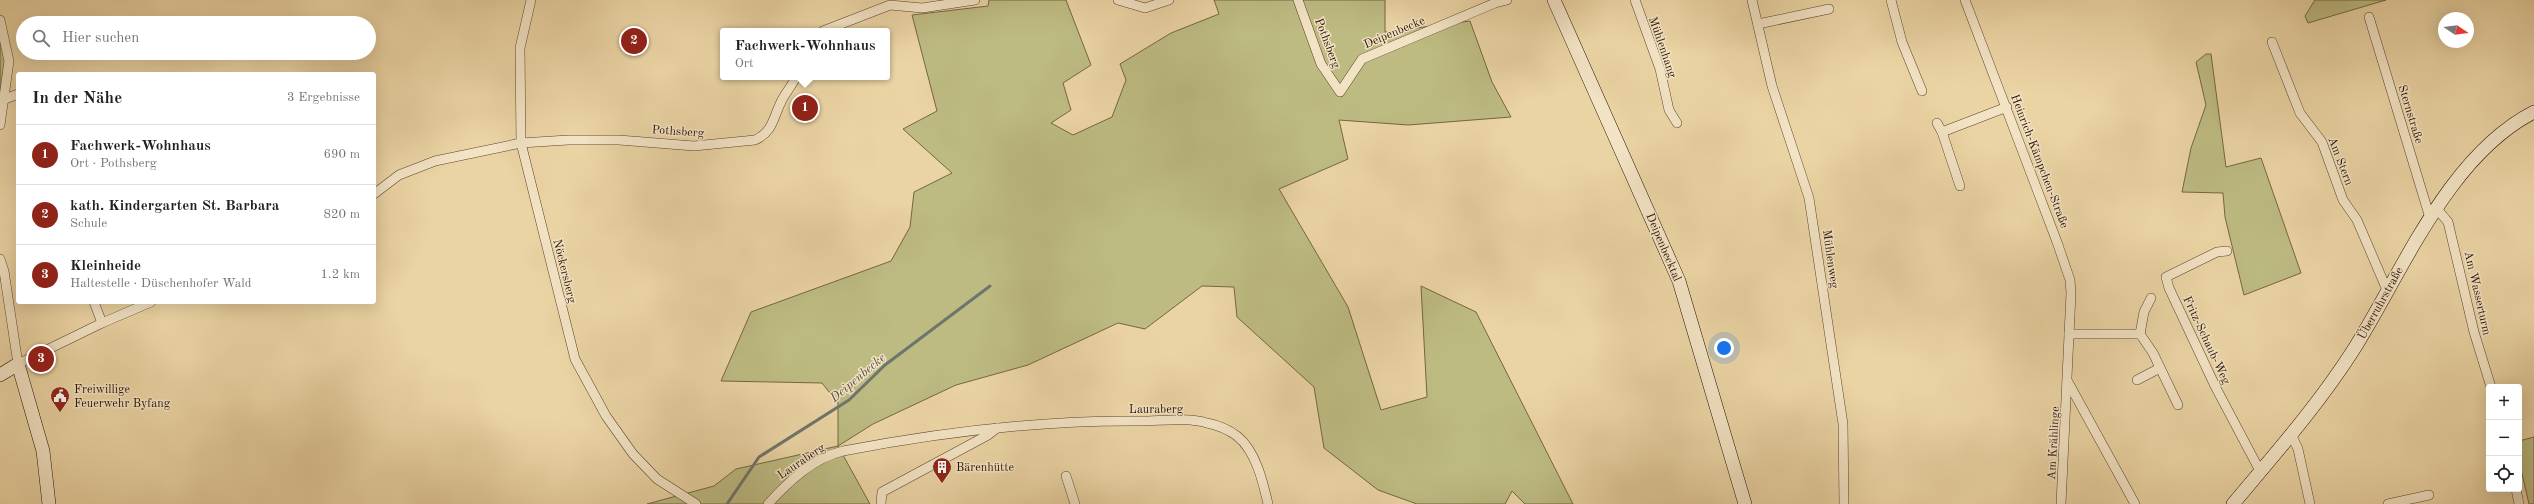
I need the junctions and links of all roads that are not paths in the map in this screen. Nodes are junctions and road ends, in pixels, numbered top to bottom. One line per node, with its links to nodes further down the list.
1 (530, 0): 30 (street, Nöckersberg)
2 (975, 0): 17 (street)
3 (1118, 0): 4 (street)
4 (1168, 0)
5 (1298, 0): 21 (street, Pothsberg)
6 (1507, 0): 12 (street, Deipenbecke)
7 (1554, 0): 62 (main road, Deipenbecktal)
8 (1635, 0): 26 (street, Mühlenhang)
9 (1752, 0): 16 (street, Mühlenweg)
10 (1891, 0): 20 (street)
11 (1965, 0): 24 (street, Heinrich-Kämpchen-Straße)
12 (1494, 1): 21 (street, Deipenbecke)
13 (1829, 9): 16 (street)
14 (2369, 17): 33 (street, Sternstraße)
15 (0, 20): 23 (street)
16 (1758, 24): 63 (street, Mühlenweg)
17 (831, 28)
18 (2272, 42): 36 (street, Am Stern)
19 (794, 80): 30 (street, Pothsberg)
20 (1922, 91)
21 (1340, 92)
22 (16, 95): 23 (street)
23 (4, 99): 28 (street)
24 (2007, 107): 29 (street); 41 (street, Heinrich-Kämpchen-Straße)
25 (2534, 112): 33 (main road, Überruhrstraße)
26 (1677, 123)
27 (1937, 123): 29 (street)
28 (0, 125)
29 (1942, 132): 31 (street)
30 (521, 144): 32 (street, Pothsberg); 57 (street, Nöckersberg)
31 (1960, 186)
32 (376, 192)
33 (2434, 213): 36 (main road, Überruhrstraße); 48 (street, Am Wasserturm)
34 (2227, 251): 52 (street, Fritz-Schaub-Weg)
35 (0, 259): 43 (street)
36 (2387, 290): 51 (main road, Überruhrstraße)
37 (2151, 298): 42 (street)
38 (95, 304): 40 (street)
39 (146, 304): 40 (street)
40 (102, 323): 43 (street)
41 (2069, 334): 42 (street); 47 (street, Heinrich-Kämpchen-Straße)
42 (2140, 334): 44 (street)
43 (18, 364): 45 (main road); 56 (main road)
44 (2160, 368): 46 (street); 49 (street)
45 (0, 375)
46 (2137, 380)
47 (2068, 382): 64 (street, Am Krählinge); 65 (street, Heinrich-Kämpchen-Straße)
48 (2490, 384)
49 (2178, 405)
50 (997, 428): 58 (street, Lauraberg); 59 (street, Lauraberg); 61 (street, Lauraberg)
51 (2291, 434): 52 (main road, Überruhrstraße); 67 (street)
52 (2260, 472): 66 (main road, Überruhrstraße)
53 (1066, 476): 60 (street)
54 (2517, 492): 69 (street)
55 (2429, 495): 68 (street)
56 (49, 504)
57 (696, 504)
58 (768, 504)
59 (881, 504)
60 (1075, 504)
61 (1268, 504)
62 (1745, 504)
63 (1844, 504)
64 (2061, 504)
65 (2135, 504)
66 (2233, 504)
67 (2310, 504)
68 (2388, 504)
69 (2519, 504)

